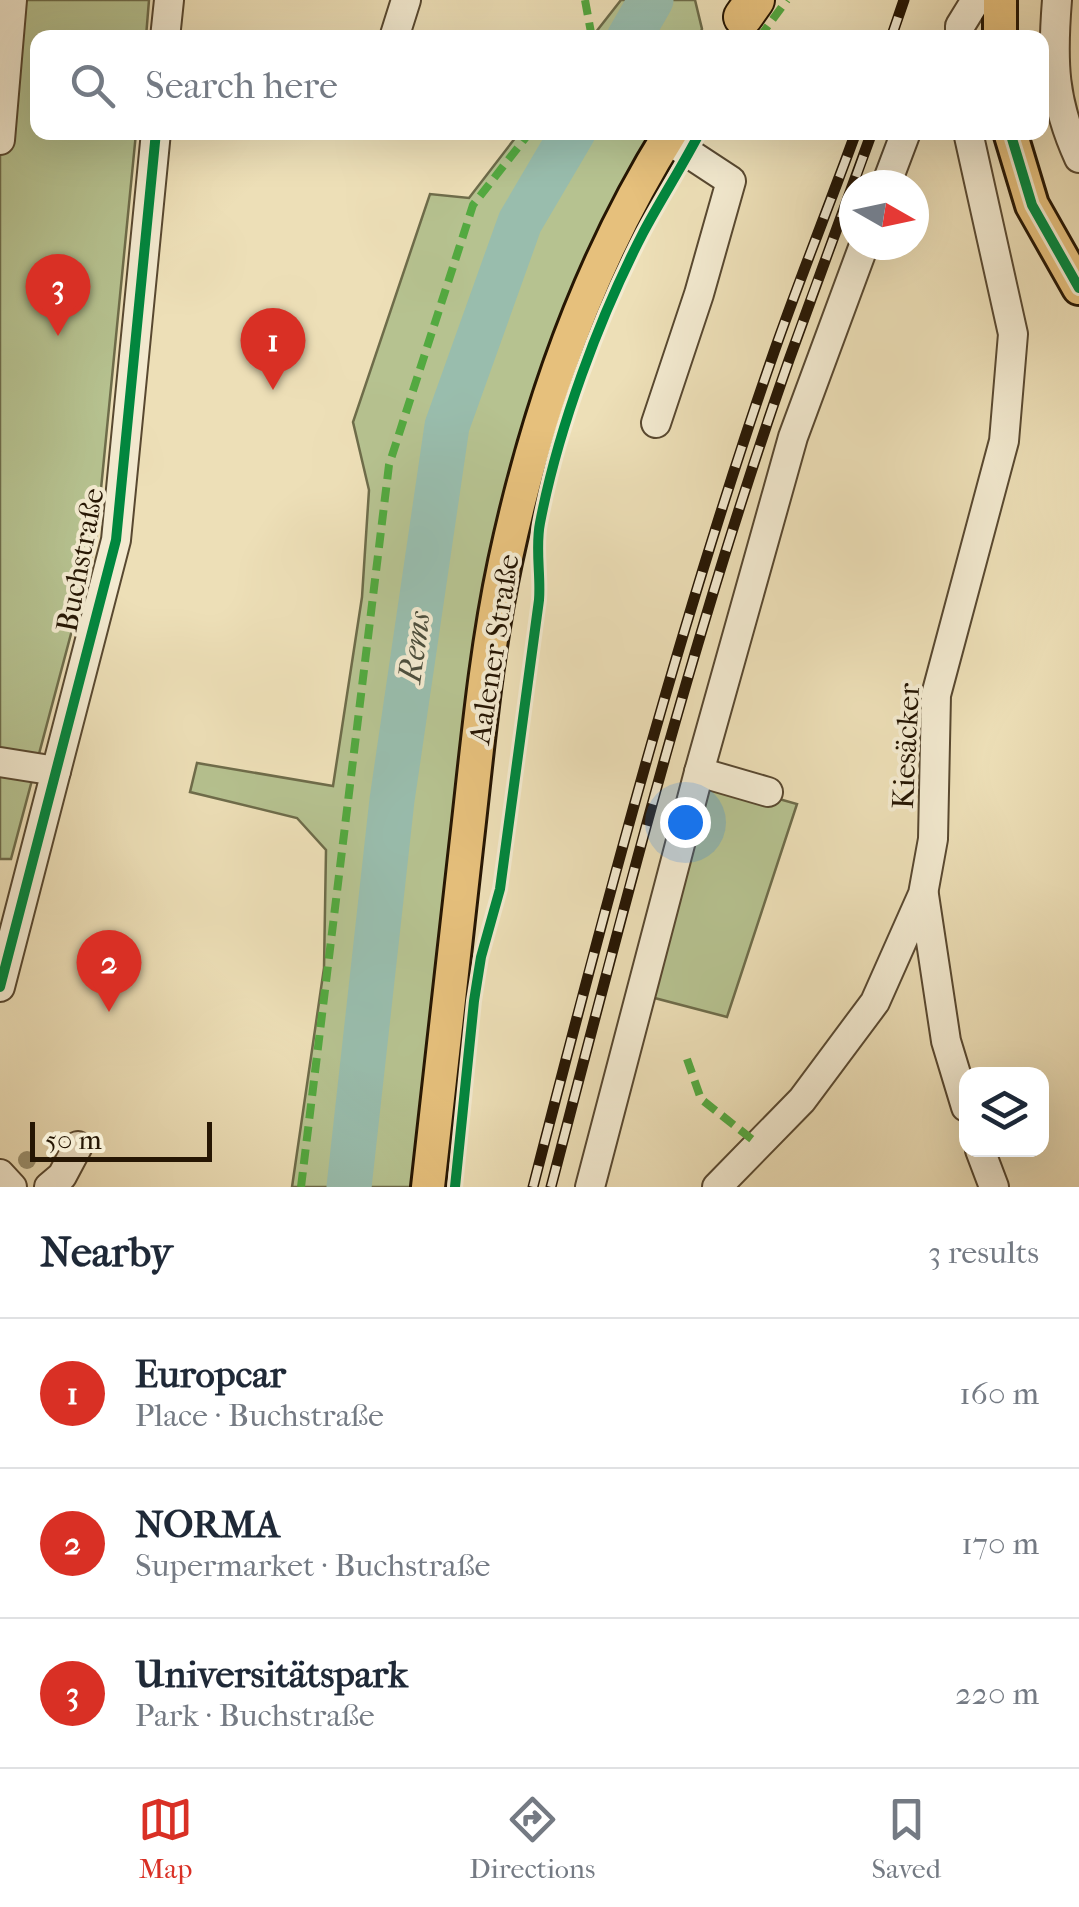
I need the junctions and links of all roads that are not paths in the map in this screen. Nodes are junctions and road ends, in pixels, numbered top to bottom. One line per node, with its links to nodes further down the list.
1 (12, 0): 11 (street)
2 (169, 0): 7 (street)
3 (406, 0): 8 (street)
4 (976, 0): 9 (street)
5 (1000, 0): 10 (main road)
6 (1057, 0): 18 (street)
7 (166, 30)
8 (397, 30)
9 (960, 30)
10 (1000, 30)
11 (0, 140)
12 (155, 140): 24 (street, Buchstraße)
13 (667, 140): 35 (main road, Aalener Straße)
14 (675, 140): 22 (street, Aalener Straße)
15 (903, 140): 19 (street)
16 (970, 140): 27 (street, Kiesäcker)
17 (1012, 140): 21 (main road)
18 (1079, 158)
19 (892, 170)
20 (858, 260): 25 (street)
21 (1079, 288)
22 (656, 424)
23 (0, 762): 24 (street)
24 (56, 772): 28 (street, Buchstraße)
25 (700, 772): 26 (street); 36 (street)
26 (768, 792)
27 (923, 894): 29 (street); 37 (street, Kiesäcker)
28 (0, 987)
29 (959, 1085)
30 (78, 1146): 34 (street)
31 (983, 1157): 38 (street)
32 (0, 1174): 33 (street)
33 (12, 1187)
34 (49, 1187)
35 (428, 1187)
36 (590, 1187)
37 (716, 1187)
38 (994, 1187)

